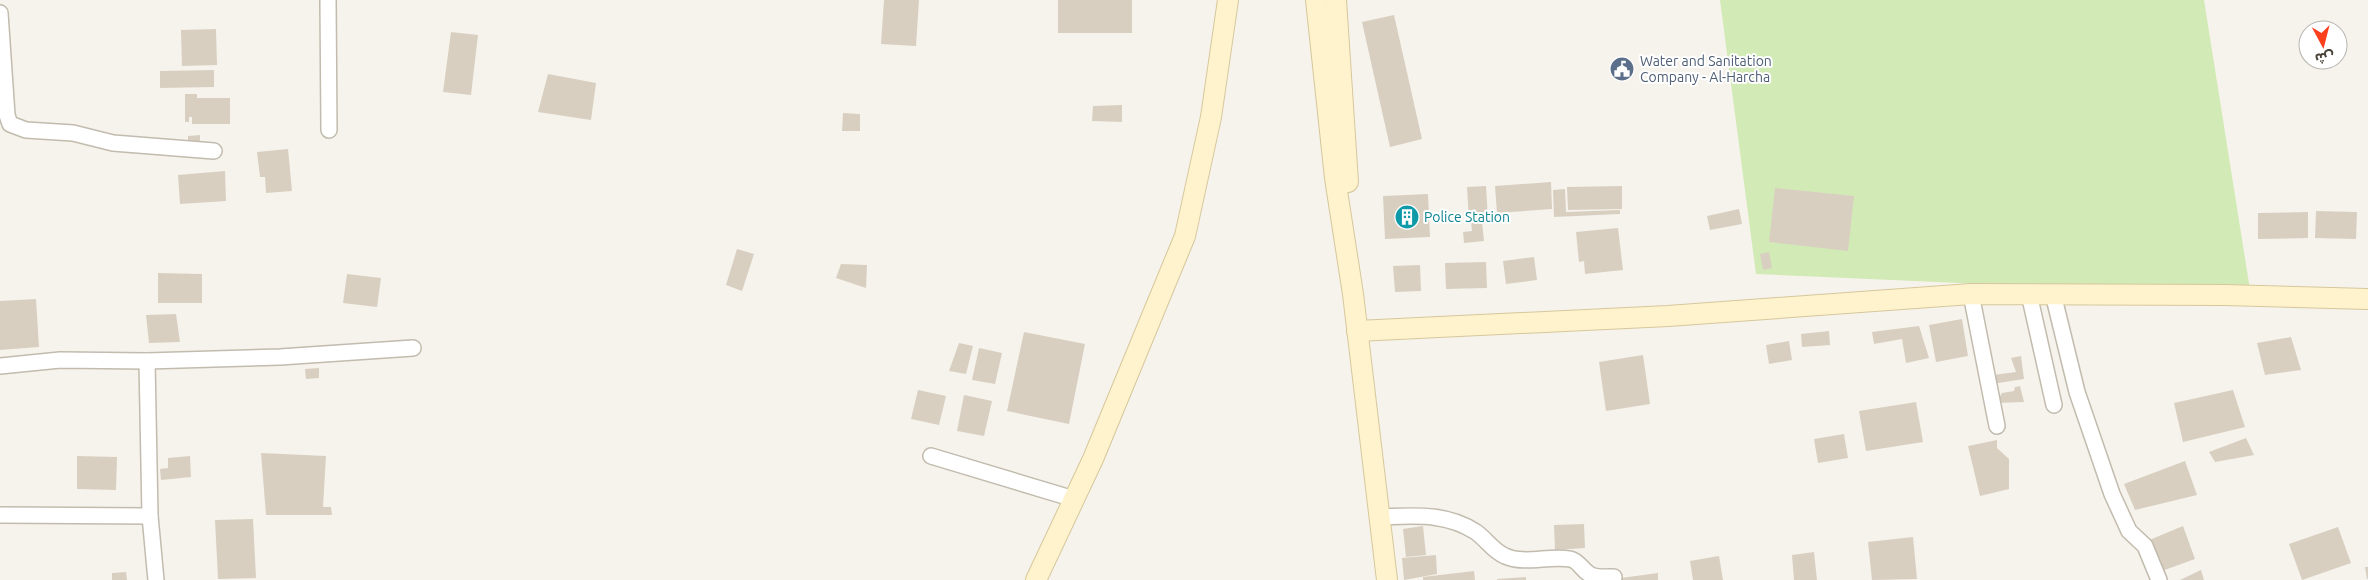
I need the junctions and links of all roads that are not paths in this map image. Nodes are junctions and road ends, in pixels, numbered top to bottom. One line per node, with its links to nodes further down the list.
1 (328, 0): 6 (street)
2 (1228, 0): 20 (street)
3 (1316, 0): 8 (street)
4 (1336, 0): 8 (street)
5 (0, 13): 7 (street)
6 (329, 130)
7 (214, 151)
8 (1353, 294): 13 (street)
9 (1971, 294): 10 (street); 13 (street); 18 (street)
10 (2029, 294): 11 (street); 17 (street)
11 (2053, 294): 12 (street); 28 (street)
12 (2368, 299)
13 (1358, 331): 23 (street)
14 (413, 348): 15 (street)
15 (147, 361): 16 (street); 22 (street)
16 (0, 366)
17 (2054, 404)
18 (1997, 426)
19 (931, 456): 20 (street)
20 (1074, 499): 26 (street)
21 (0, 515): 22 (street)
22 (150, 516): 25 (street)
23 (1379, 517): 24 (street); 27 (street)
24 (1614, 577)
25 (156, 580)
26 (1036, 580)
27 (1387, 580)
28 (2159, 580)

